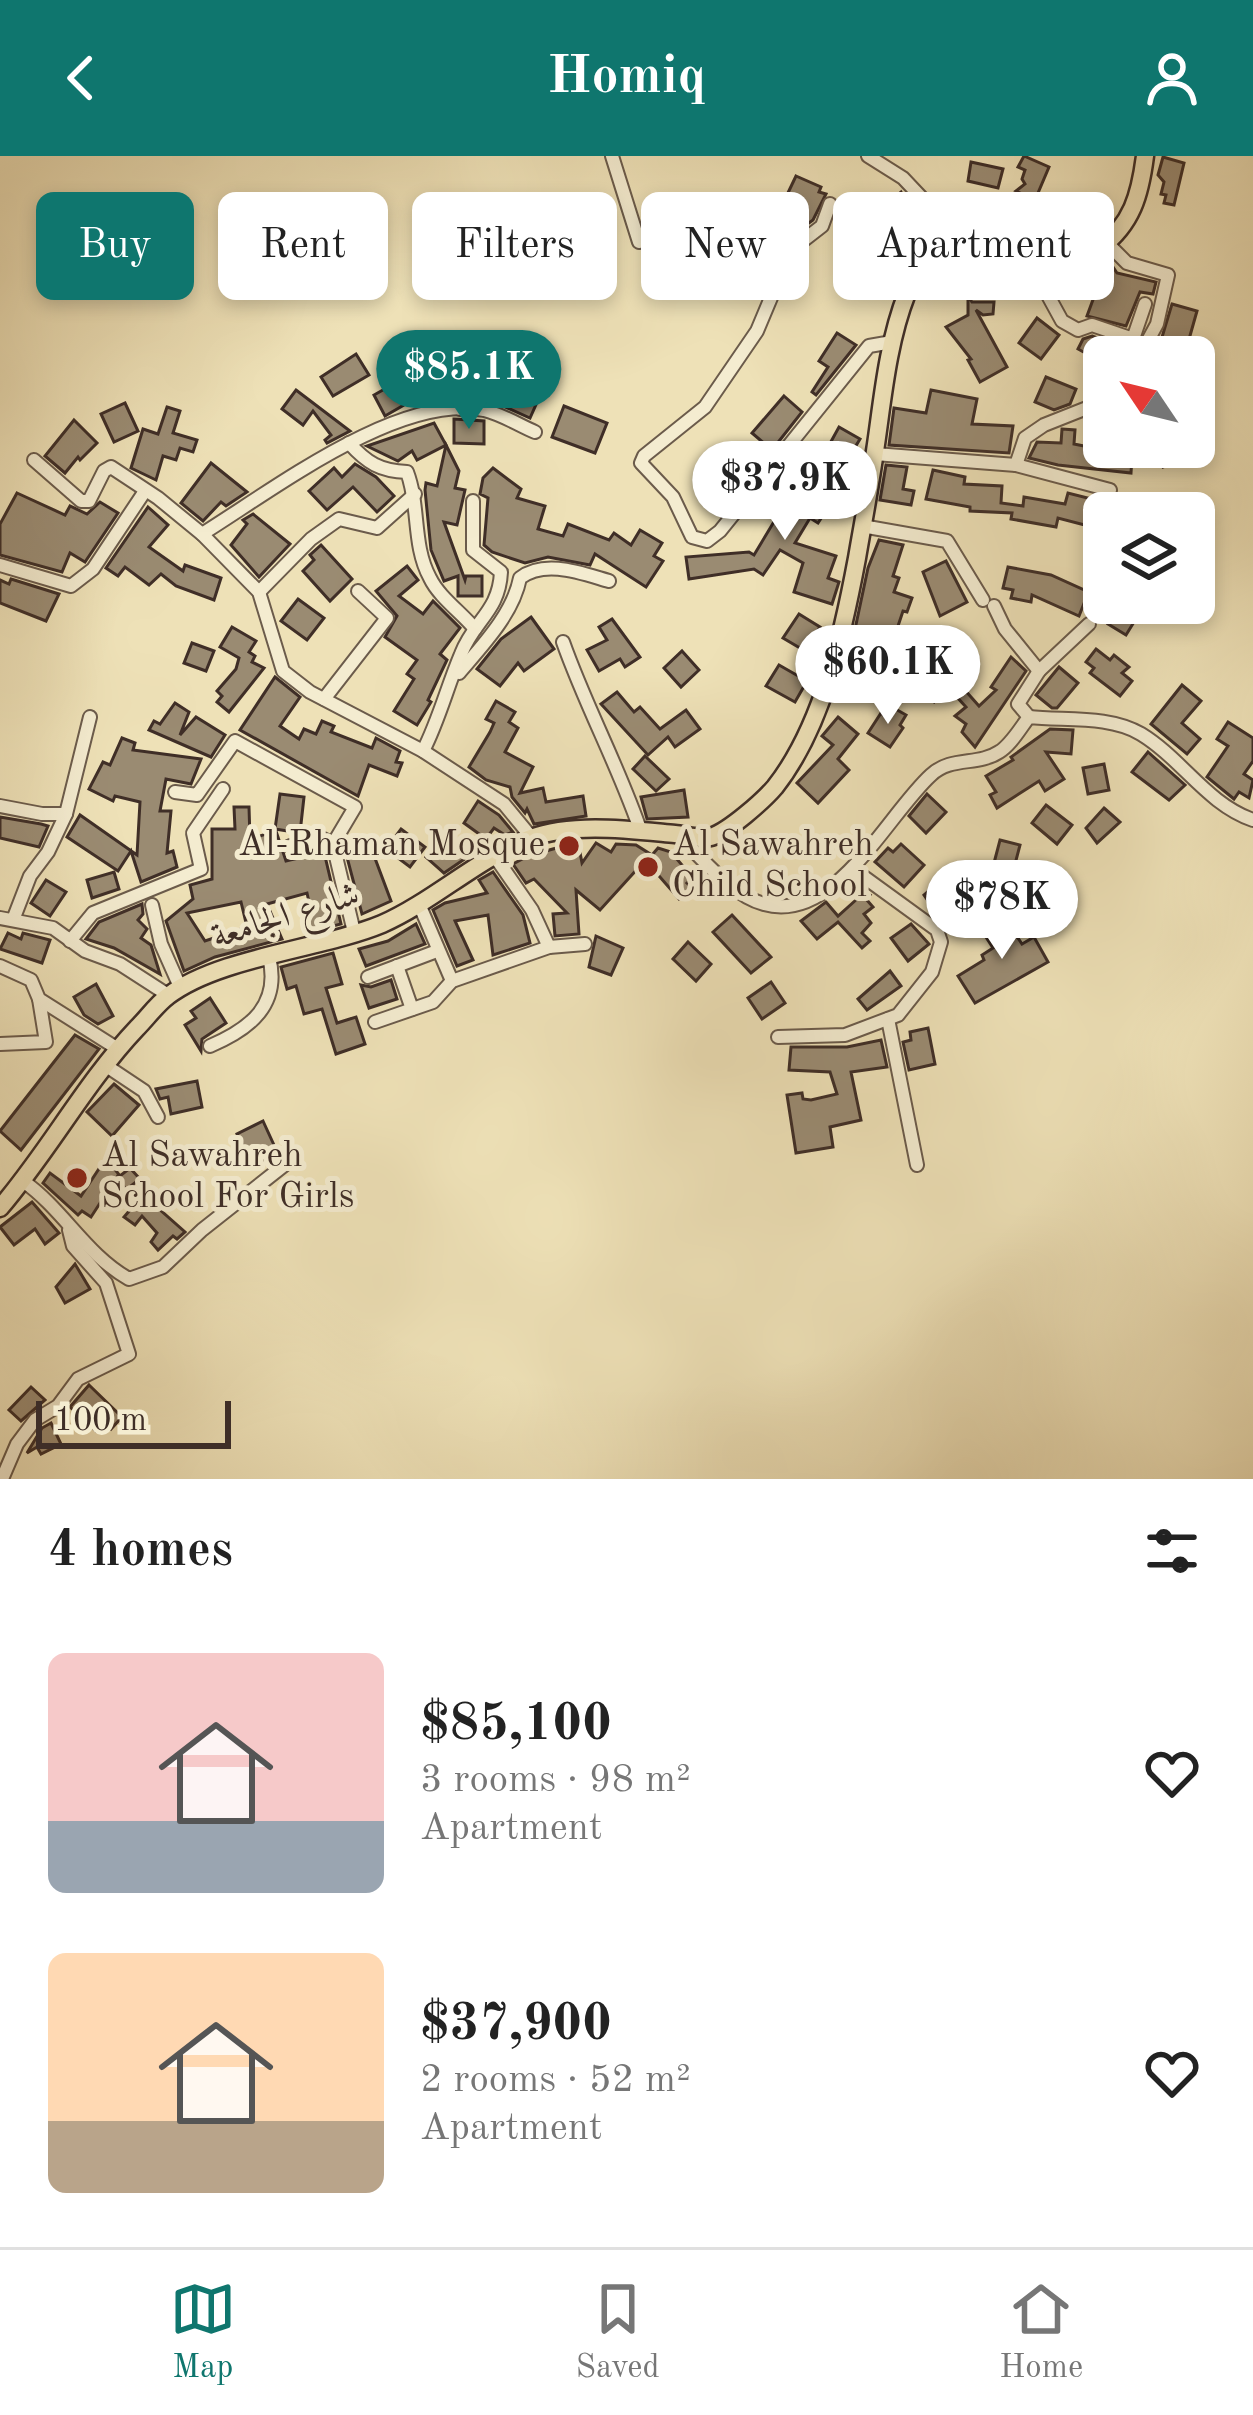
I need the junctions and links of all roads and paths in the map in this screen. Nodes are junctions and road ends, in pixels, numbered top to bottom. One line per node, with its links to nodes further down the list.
1 (612, 156): 7 (street)
2 (868, 156): 4 (street)
3 (1145, 156): 6 (main road)
4 (916, 192)
5 (830, 204): 13 (street)
6 (1114, 238)
7 (639, 242)
8 (1114, 250): 12 (street)
9 (907, 300): 13 (main road, شارع الجامعة)
10 (1051, 300): 11 (street)
11 (1145, 304)
12 (1150, 336)
13 (892, 342): 19 (main road, شارع الجامعة)
14 (507, 379): 15 (street)
15 (460, 409): 17 (street); 18 (street)
16 (1083, 409): 21 (street)
17 (535, 432)
18 (350, 443): 24 (street); 27 (street)
19 (875, 454): 21 (street); 26 (main road, شارع الجامعة)
20 (34, 460): 23 (street)
21 (1016, 466): 22 (street)
22 (1111, 490)
23 (146, 491): 27 (street); 28 (street)
24 (416, 494): 30 (street); 33 (street)
25 (473, 501): 33 (street)
26 (862, 526): 35 (street); 47 (main road, شارع الجامعة)
27 (202, 534): 30 (street)
28 (0, 566)
29 (609, 581): 36 (street)
30 (259, 592): 37 (street)
31 (358, 592): 37 (street)
32 (1089, 624): 35 (street)
33 (476, 629): 36 (street)
34 (563, 642): 46 (street)
35 (1039, 671): 38 (street)
36 (454, 679): 40 (street)
37 (325, 699): 40 (street)
38 (1029, 716): 45 (street); 52 (street)
39 (90, 717): 44 (street)
40 (423, 751): 48 (street)
41 (223, 789): 57 (street)
42 (176, 792): 49 (street)
43 (0, 806): 44 (street)
44 (66, 814): 55 (street)
45 (1253, 820)
46 (641, 832): 47 (main road, شارع الجامعة); 48 (main road, شارع الجامعة)
47 (677, 834): 52 (street)
48 (532, 838): 51 (main road, شارع الجامعة)
49 (333, 844): 50 (street); 56 (street)
50 (290, 846)
51 (496, 858): 53 (main road, شارع الجامعة); 59 (street)
52 (853, 868): 69 (street)
53 (419, 904): 56 (main road, شارع الجامعة); 60 (street)
54 (152, 905): 66 (street)
55 (7, 919): 57 (street)
56 (354, 932): 61 (main road, شارع الجامعة)
57 (70, 941): 66 (street)
58 (585, 944): 59 (street)
59 (549, 947): 65 (street)
60 (437, 951): 63 (street); 65 (street)
61 (269, 957): 66 (main road, شارع الجامعة); 73 (street)
62 (0, 966): 67 (street)
63 (398, 966): 64 (street); 68 (street)
64 (368, 977)
65 (452, 981): 68 (street)
66 (175, 992): 74 (main road, شارع الجامعة)
67 (39, 999): 72 (street); 74 (street)
68 (412, 1009): 70 (street)
69 (889, 1019): 71 (street); 78 (street)
70 (375, 1022)
71 (778, 1037)
72 (0, 1044)
73 (210, 1046)
74 (118, 1049): 75 (main road, شارع الجامعة)
75 (105, 1065): 76 (street); 79 (main road, شارع الجامعة)
76 (158, 1118)
77 (292, 1160): 81 (street)
78 (917, 1165)
79 (23, 1181): 80 (main road, شارع الجامعة); 81 (street)
80 (0, 1208)
81 (68, 1223): 82 (street)
82 (2, 1479)

